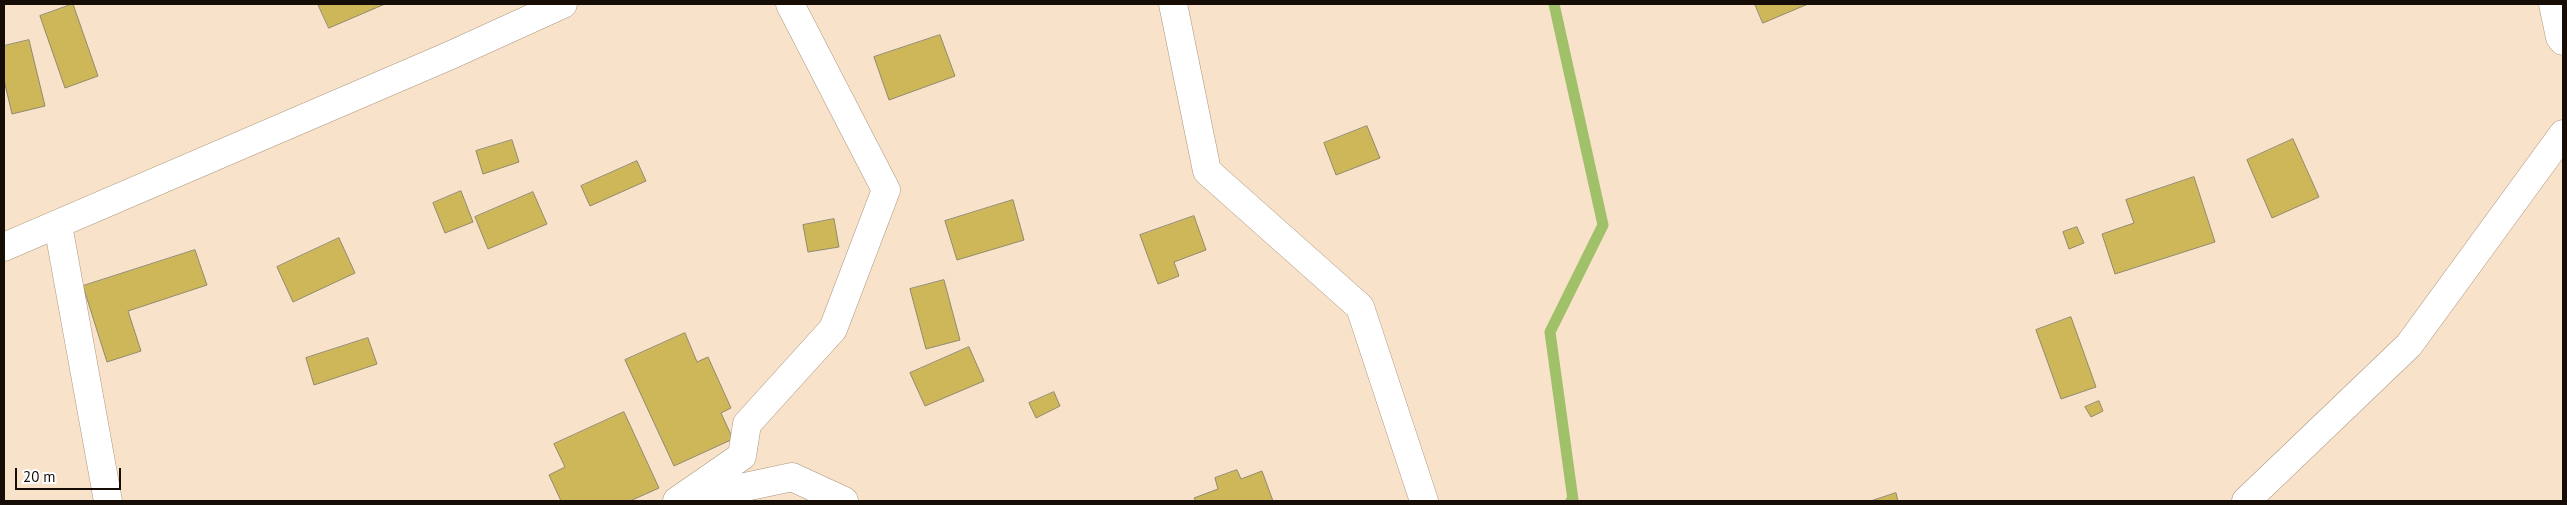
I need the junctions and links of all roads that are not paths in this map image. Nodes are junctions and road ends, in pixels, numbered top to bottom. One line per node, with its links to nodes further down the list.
1 (563, 4): 7 (street)
2 (790, 4): 10 (street)
3 (1173, 4): 12 (street)
4 (2553, 4): 5 (street)
5 (2563, 41)
6 (2563, 134): 13 (street)
7 (58, 225): 8 (street); 9 (street)
8 (4, 247)
9 (108, 501)
10 (677, 501): 11 (street)
11 (844, 501)
12 (1424, 501)
13 (2246, 501)

